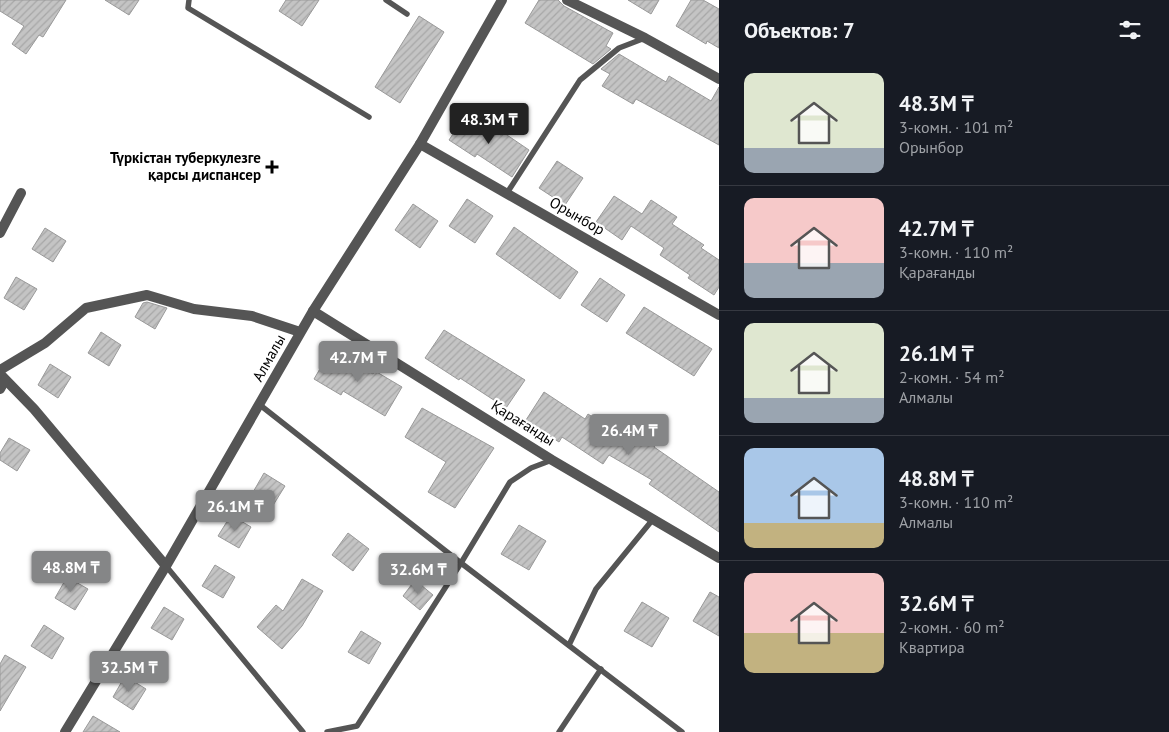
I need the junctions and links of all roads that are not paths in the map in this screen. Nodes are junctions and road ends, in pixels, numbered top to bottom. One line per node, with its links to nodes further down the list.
1 (189, 0): 8 (lane)
2 (386, 0): 5 (lane)
3 (502, 0): 9 (street, Алмалы)
4 (567, 0): 6 (street)
5 (407, 14)
6 (645, 38): 7 (street); 11 (lane)
7 (719, 80)
8 (369, 117)
9 (420, 144): 11 (street, Орынбор); 13 (street, Алмалы)
10 (21, 193): 12 (street)
11 (507, 193): 14 (street, Орынбор)
12 (0, 233)
13 (312, 311): 15 (street, Алмалы); 19 (street, Қарағанды)
14 (719, 315)
15 (300, 332): 16 (street); 18 (street, Алмалы)
16 (0, 370)
17 (2, 381): 23 (street)
18 (260, 405): 22 (lane); 23 (street, Алмалы)
19 (552, 460): 20 (street, Қарағанды); 22 (lane)
20 (654, 518): 21 (street, Қарағанды); 24 (lane)
21 (719, 558)
22 (461, 563): 24 (lane); 28 (lane)
23 (166, 566): 26 (street, Алмалы); 27 (lane)
24 (569, 644): 25 (lane)
25 (601, 669): 29 (lane); 30 (lane)
26 (65, 732)
27 (303, 732)
28 (327, 732)
29 (559, 732)
30 (682, 732)

